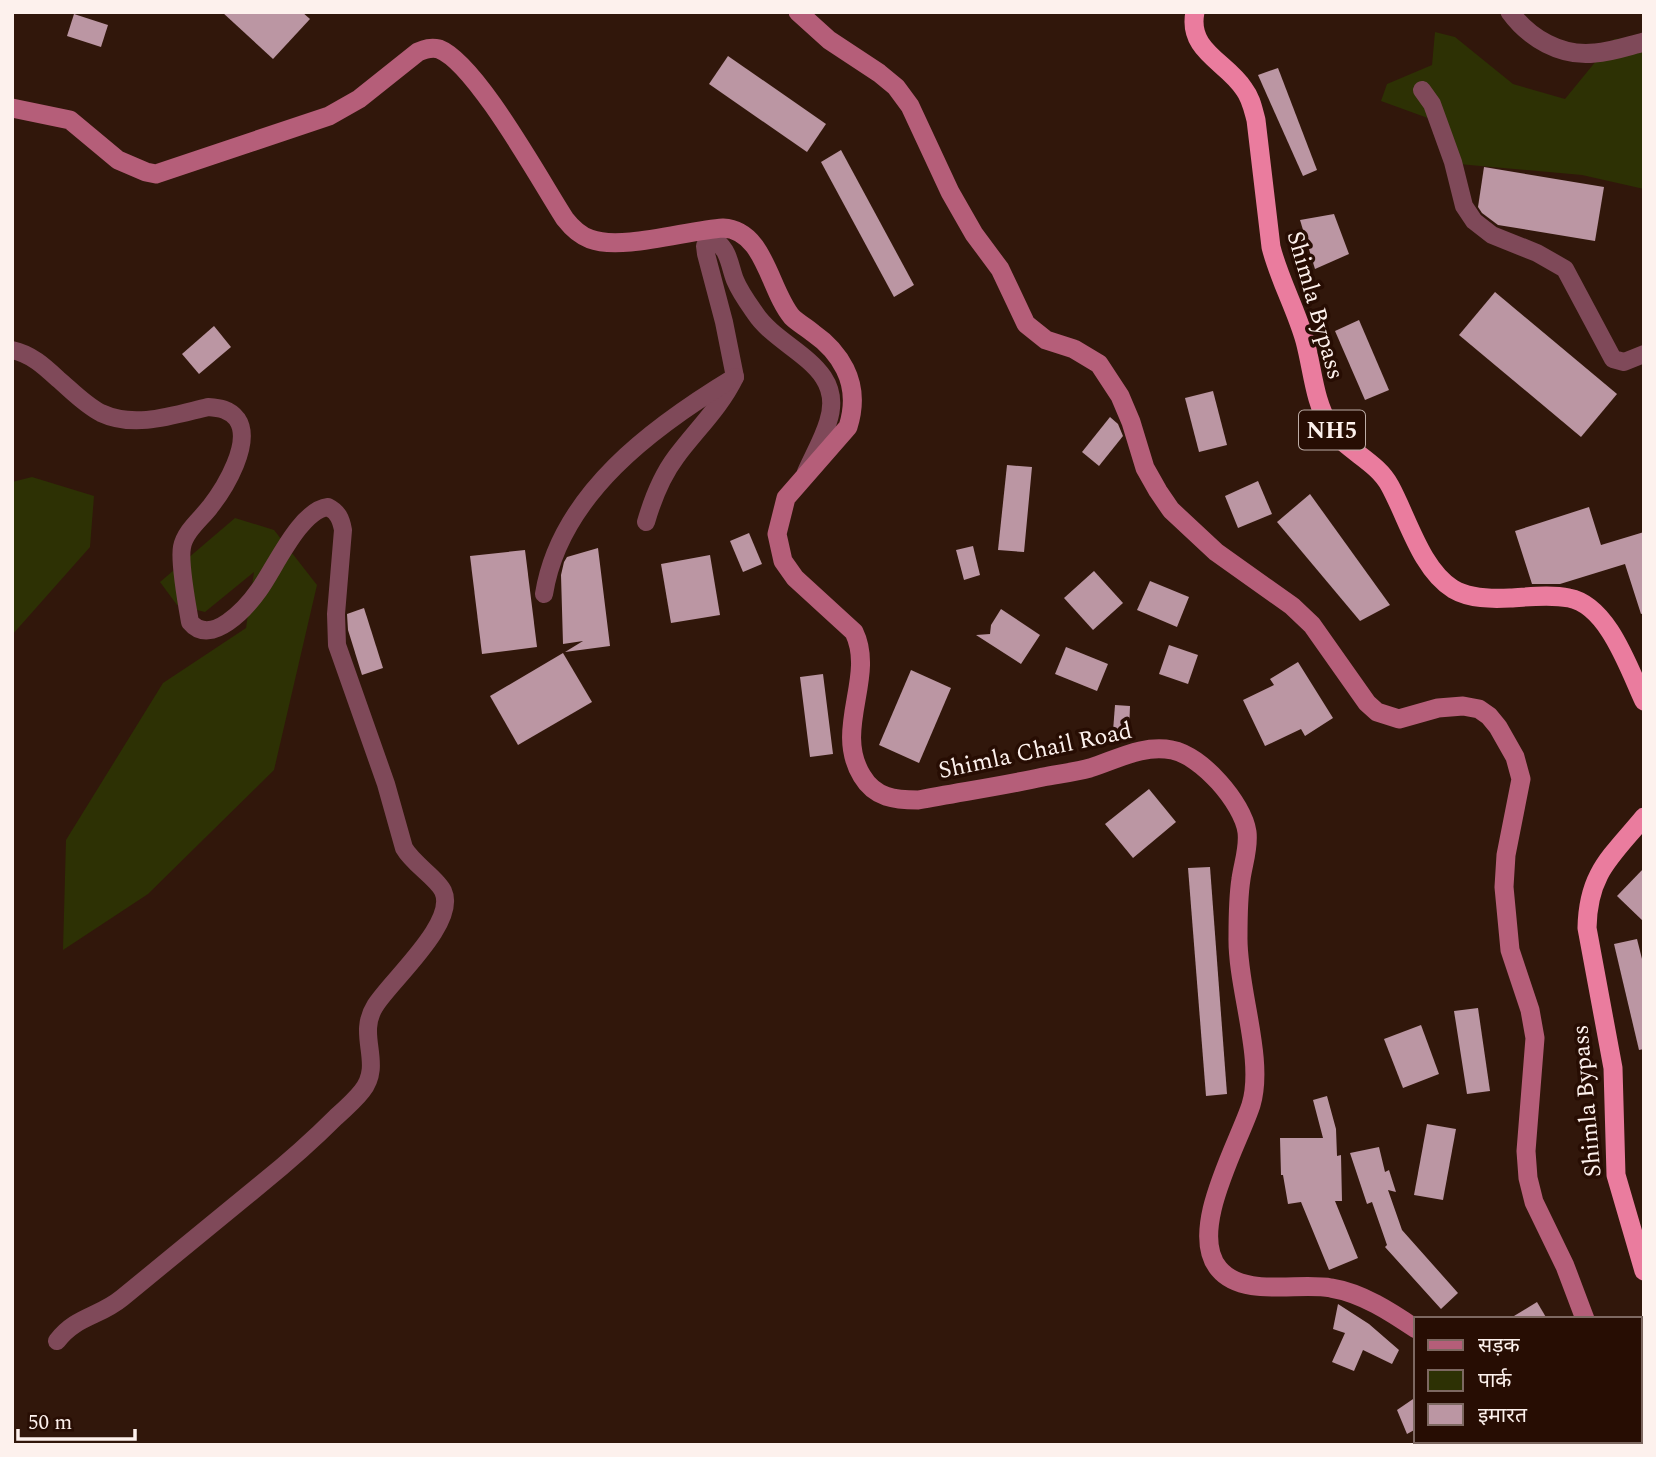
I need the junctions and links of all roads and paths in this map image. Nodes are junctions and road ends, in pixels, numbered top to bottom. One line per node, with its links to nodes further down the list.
1 (798, 12): 16 (main road)
2 (1195, 12): 13 (highway, Shimla Bypass / NH5)
3 (1510, 12): 4 (street)
4 (1644, 42)
5 (1422, 90): 8 (street)
6 (12, 108): 10 (main road, Shimla Chail Road)
7 (12, 350): 18 (street)
8 (1644, 354)
9 (735, 377): 10 (street); 11 (street); 12 (street)
10 (805, 475): 17 (main road, Shimla Chail Road)
11 (646, 522)
12 (544, 594)
13 (1644, 701)
14 (1644, 817): 15 (highway, Shimla Bypass)
15 (1644, 1271)
16 (1584, 1317)
17 (1414, 1328)
18 (57, 1342)

